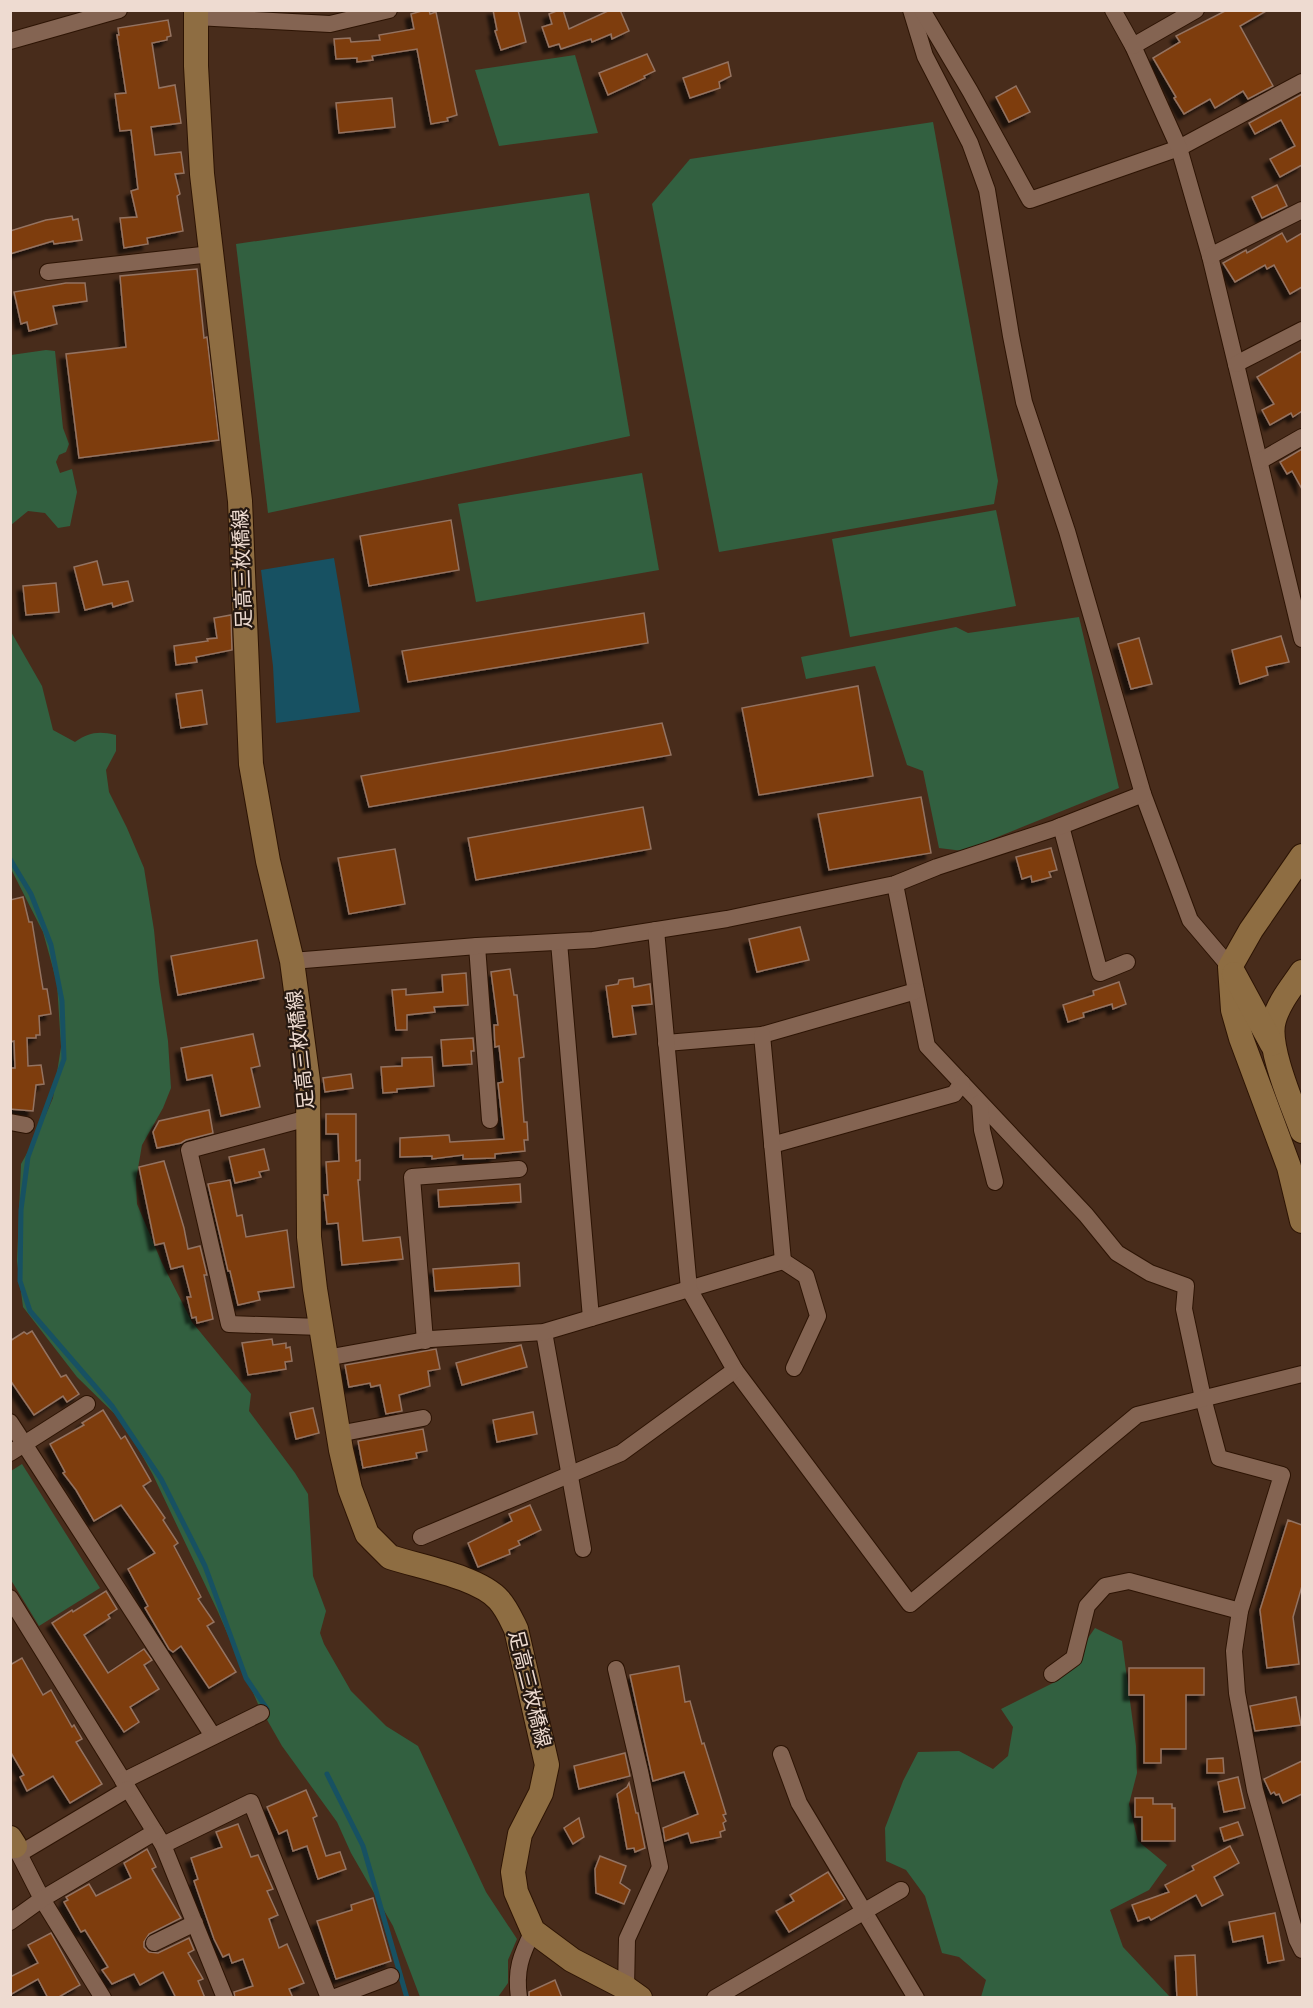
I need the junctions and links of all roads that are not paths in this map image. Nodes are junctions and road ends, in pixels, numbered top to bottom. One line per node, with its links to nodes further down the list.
1 (120, 10): 8 (street)
2 (389, 10): 7 (street)
3 (911, 10): 21 (street)
4 (922, 10): 11 (street)
5 (1113, 10): 9 (street)
6 (1196, 10): 9 (street)
7 (196, 14): 13 (main road, 足高三枚橋線)
8 (10, 41)
9 (1133, 46): 11 (street)
10 (1302, 82): 11 (street)
11 (1179, 148): 14 (street)
12 (1302, 210): 14 (street)
13 (212, 254): 15 (street); 28 (main road, 足高三枚橋線)
14 (1210, 256): 17 (street)
15 (48, 272)
16 (1302, 330): 17 (street)
17 (1236, 364): 19 (street)
18 (1302, 437): 19 (street)
19 (1260, 461): 20 (street)
20 (1302, 630)
21 (1143, 794): 22 (street); 30 (street)
22 (1061, 826): 24 (street); 29 (street)
23 (1302, 856): 30 (main road)
24 (895, 884): 25 (street); 32 (street)
25 (656, 930): 26 (street); 34 (street)
26 (559, 942): 27 (street); 47 (street)
27 (477, 946): 28 (street); 39 (street)
28 (292, 961): 38 (main road, 足高三枚橋線)
29 (1127, 963)
30 (1230, 967): 35 (main road); 44 (main road)
31 (1302, 972): 35 (main road)
32 (916, 991): 33 (street); 36 (street)
33 (762, 1035): 34 (street); 41 (street)
34 (666, 1043): 46 (street)
35 (1274, 1048): 40 (main road)
36 (962, 1083): 37 (street); 41 (street)
37 (980, 1103): 43 (street); 55 (street)
38 (308, 1118): 48 (main road, 足高三枚橋線); 48 (street)
39 (490, 1120)
40 (1302, 1131)
41 (772, 1145): 45 (street)
42 (519, 1168): 50 (street)
43 (995, 1182)
44 (1302, 1221)
45 (783, 1261): 46 (street); 52 (street)
46 (689, 1288): 47 (street); 53 (street)
47 (591, 1318): 49 (street)
48 (321, 1327): 51 (main road, 足高三枚橋線)
49 (544, 1332): 50 (street); 61 (street)
50 (425, 1341): 51 (street)
51 (326, 1358): 59 (main road, 足高三枚橋線)
52 (794, 1368)
53 (735, 1370): 55 (street); 61 (street)
54 (1302, 1374): 55 (street)
55 (1203, 1398): 65 (street)
56 (87, 1404): 60 (street)
57 (423, 1418): 59 (street)
58 (10, 1422): 60 (street)
59 (338, 1434): 79 (main road, 足高三枚橋線)
60 (18, 1448): 69 (street)
61 (570, 1473): 62 (street); 63 (street)
62 (421, 1537)
63 (583, 1548)
64 (10, 1598): 71 (street)
65 (1240, 1611): 67 (street); 81 (street)
66 (616, 1670): 83 (street)
67 (1052, 1674)
68 (261, 1713): 69 (street)
69 (213, 1736): 71 (street)
70 (781, 1754): 76 (street)
71 (126, 1785): 72 (street); 73 (street)
72 (159, 1838): 75 (street); 78 (street); 86 (street)
73 (14, 1847): 75 (street)
74 (901, 1890): 76 (street)
75 (42, 1899): 77 (street); 84 (street)
76 (864, 1910): 88 (street); 89 (street)
77 (10, 1922)
78 (195, 1923): 80 (street); 85 (street)
79 (533, 1931): 83 (main road, 足高三枚橋線); 87 (street)
80 (154, 1943)
81 (1302, 1950)
82 (391, 1976): 86 (street)
83 (633, 1993)
84 (103, 1998)
85 (225, 1998)
86 (331, 1998)
87 (519, 1998)
88 (715, 1998)
89 (916, 1998)

